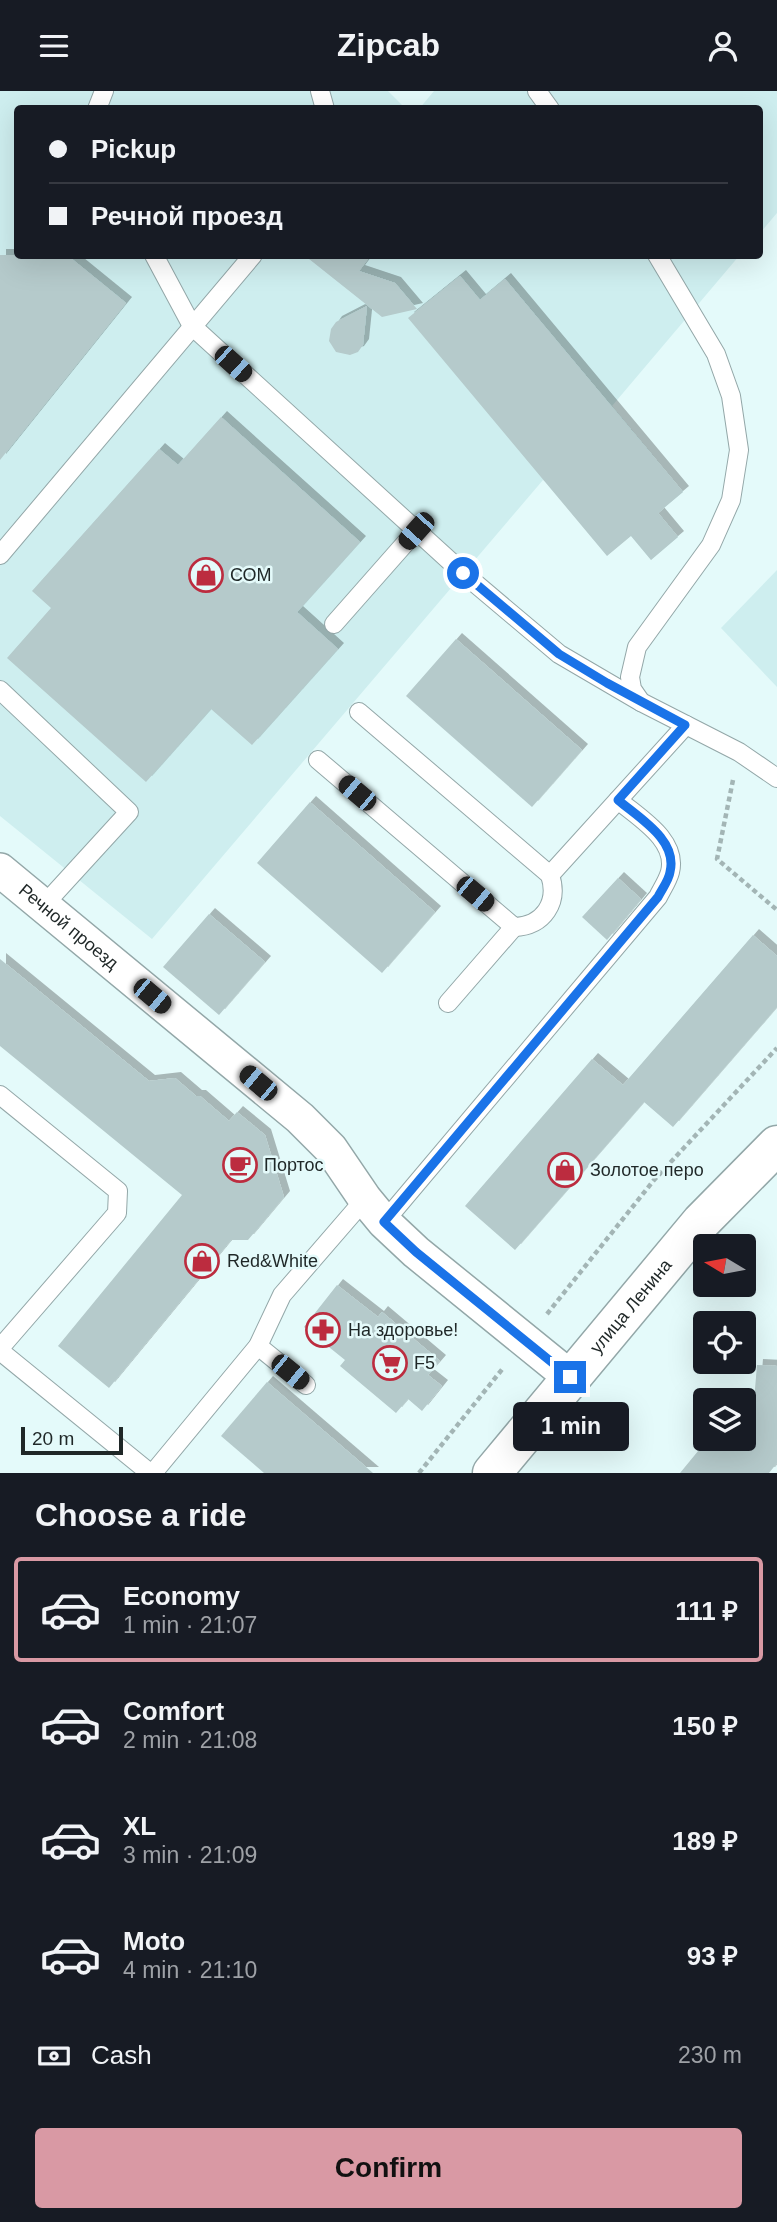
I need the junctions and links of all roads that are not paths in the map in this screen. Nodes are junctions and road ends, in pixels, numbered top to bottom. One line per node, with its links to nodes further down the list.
1 (156, 259): 4 (lane)
2 (250, 259): 4 (lane)
3 (659, 259): 9 (lane)
4 (192, 326): 5 (lane); 6 (lane)
5 (416, 531): 7 (lane); 9 (lane)
6 (0, 555)
7 (334, 624)
8 (0, 690): 17 (lane)
9 (641, 702): 11 (lane)
10 (359, 712): 16 (lane)
11 (685, 725): 13 (lane); 14 (lane)
12 (318, 760): 18 (lane)
13 (777, 778)
14 (618, 800): 16 (lane); 22 (lane)
15 (0, 870): 17 (street, Речной проезд)
16 (550, 875): 18 (lane)
17 (43, 906): 22 (street, Речной проезд)
18 (514, 927): 19 (lane)
19 (448, 1003)
20 (0, 1095): 24 (lane)
21 (777, 1145): 25 (main road, улица Ленина)
22 (374, 1210): 23 (lane); 25 (street, Речной проезд)
23 (258, 1346): 26 (lane); 27 (lane)
24 (0, 1350): 27 (lane)
25 (570, 1377): 28 (main road, улица Ленина)
26 (306, 1385)
27 (152, 1473)
28 (492, 1473)

